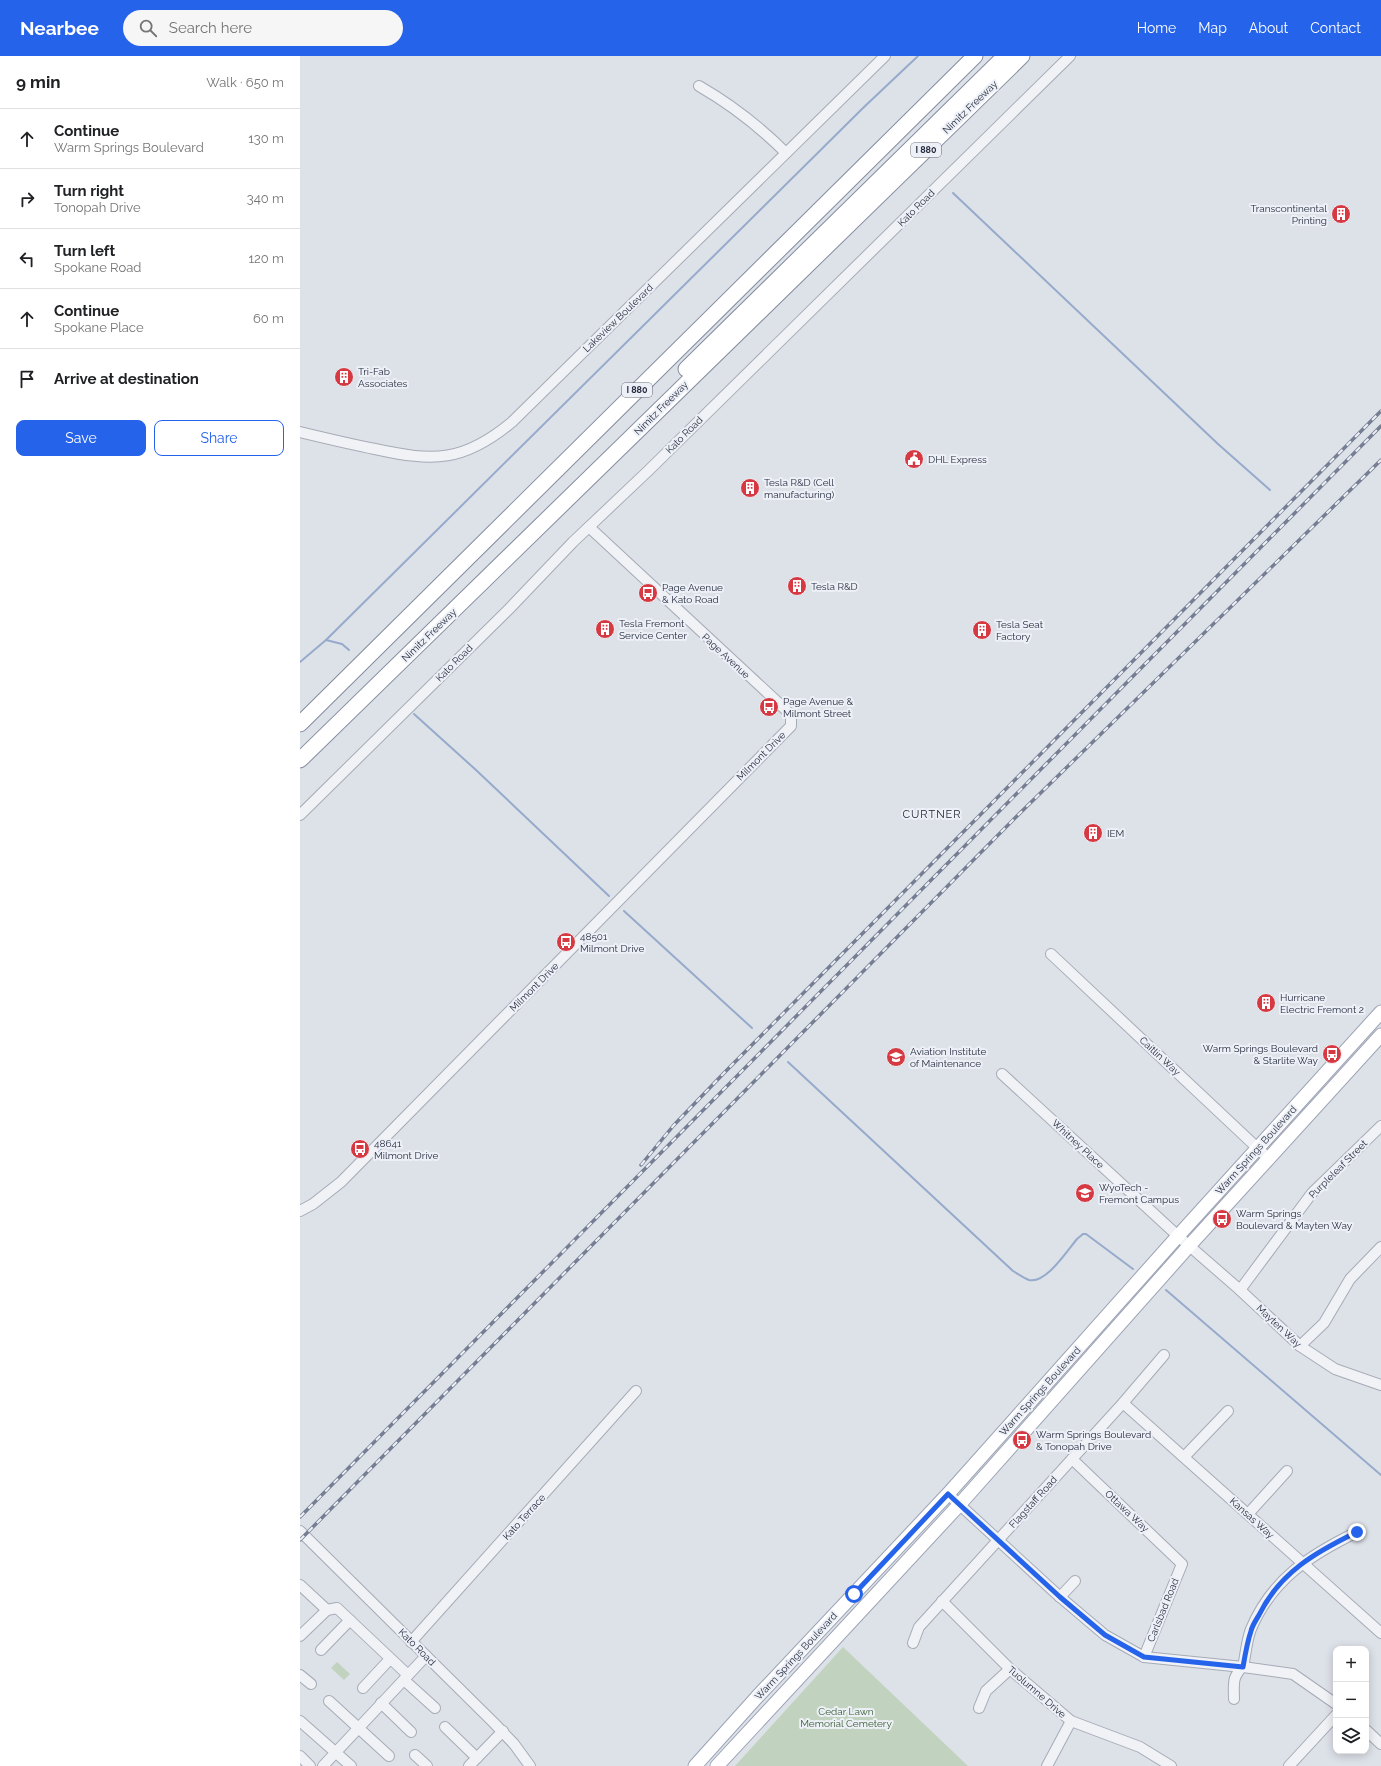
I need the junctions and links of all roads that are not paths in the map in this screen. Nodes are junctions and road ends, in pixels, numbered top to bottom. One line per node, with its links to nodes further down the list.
1 (885, 56): 7 (street, Lakeview Boulevard)
2 (975, 56): 12 (highway, I 880)
3 (1005, 56): 8 (highway, I 880)
4 (1022, 56): 8 (highway, Nimitz Freeway / I 880)
5 (1070, 56): 10 (street, Kato Road)
6 (698, 86): 7 (street)
7 (786, 153): 9 (street, Lakeview Boulevard)
8 (674, 396): 13 (highway, Nimitz Freeway / I 880)
9 (300, 432)
10 (590, 527): 11 (street, Page Avenue); 14 (street, Kato Road)
11 (792, 720): 22 (street, Milmont Drive)
12 (300, 724)
13 (300, 760)
14 (300, 816)
15 (1051, 954): 20 (street, Caitlin Way)
16 (1381, 1012): 20 (main road, Warm Springs Boulevard)
17 (1381, 1035): 21 (main road, Warm Springs Boulevard)
18 (1002, 1074): 23 (street, Whitney Place)
19 (1381, 1126): 26 (street, Purpleleaf Street)
20 (1257, 1148): 21 (street, Caitlin Way); 23 (main road, Warm Springs Boulevard)
21 (1268, 1158): 24 (main road, Warm Springs Boulevard)
22 (300, 1211)
23 (1178, 1236): 24 (street, Whitney Place); 28 (main road, Warm Springs Boulevard)
24 (1189, 1246): 26 (street, Mayten Way); 34 (main road, Warm Springs Boulevard)
25 (1381, 1247): 27 (street)
26 (1240, 1290): 27 (street, Mayten Way)
27 (1300, 1346): 30 (street, Mayten Way)
28 (1072, 1355): 34 (main road); 38 (main road, Warm Springs Boulevard)
29 (1164, 1355): 32 (street, Flagstaff Road)
30 (1381, 1385)
31 (636, 1391): 54 (street, Kato Terrace)
32 (1124, 1403): 35 (street, Kansas Way); 36 (street, Flagstaff Road)
33 (1228, 1411): 35 (street)
34 (1041, 1412): 39 (main road, Warm Springs Boulevard)
35 (1184, 1457): 40 (street, Kansas Way)
36 (1072, 1459): 43 (street, Flagstaff Road); 45 (street, Ottawa Way)
37 (1287, 1471): 40 (street)
38 (948, 1494): 39 (street); 92 (main road, Warm Springs Boulevard)
39 (960, 1504): 43 (street); 93 (main road, Warm Springs Boulevard)
40 (1248, 1514): 44 (street, Kansas Way)
41 (300, 1531): 54 (street, Kato Road)
42 (1357, 1532): 44 (street)
43 (998, 1540): 48 (street); 49 (street, Flagstaff Road)
44 (1302, 1562): 53 (street, Kansas Way); 60 (street)
45 (1182, 1564): 58 (street, Carlsbad Road)
46 (1075, 1581): 48 (street)
47 (300, 1585): 50 (street)
48 (1060, 1597): 58 (street)
49 (942, 1601): 55 (street, Flagstaff Road); 61 (street, Tuolumne Drive)
50 (327, 1610): 51 (street); 52 (street)
51 (350, 1620): 56 (street); 59 (street)
52 (301, 1633)
53 (1381, 1633)
54 (411, 1642): 57 (street, Kato Road)
55 (913, 1643)
56 (321, 1650)
57 (426, 1656): 63 (street); 77 (street, Kato Road)
58 (1144, 1657): 60 (street)
59 (390, 1659): 63 (street); 65 (street)
60 (1243, 1667): 66 (street); 68 (street)
61 (1010, 1669): 71 (street); 74 (street, Tuolumne Drive)
62 (300, 1675): 64 (street)
63 (406, 1678): 69 (street); 70 (street)
64 (311, 1684)
65 (363, 1688)
66 (1234, 1699)
67 (329, 1701): 76 (street)
68 (1333, 1702)
69 (381, 1703): 76 (street); 78 (street)
70 (435, 1708)
71 (979, 1708)
72 (1333, 1718): 96 (street)
73 (300, 1721): 81 (street)
74 (1071, 1721): 94 (street); 95 (street, Tuolumne Drive)
75 (444, 1727): 85 (street)
76 (358, 1728): 81 (street); 84 (street)
77 (503, 1731): 85 (street); 91 (street, Kato Road)
78 (412, 1732)
79 (1369, 1733): 80 (street)
80 (1381, 1744)
81 (337, 1753): 87 (street); 88 (street)
82 (415, 1755): 89 (street)
83 (300, 1756): 86 (street)
84 (389, 1756)
85 (477, 1758): 90 (street)
86 (310, 1766)
87 (323, 1766)
88 (351, 1766)
89 (427, 1766)
90 (469, 1766)
91 (530, 1766)
92 (695, 1766)
93 (717, 1766)
94 (1047, 1766)
95 (1170, 1766)
96 (1289, 1766)

